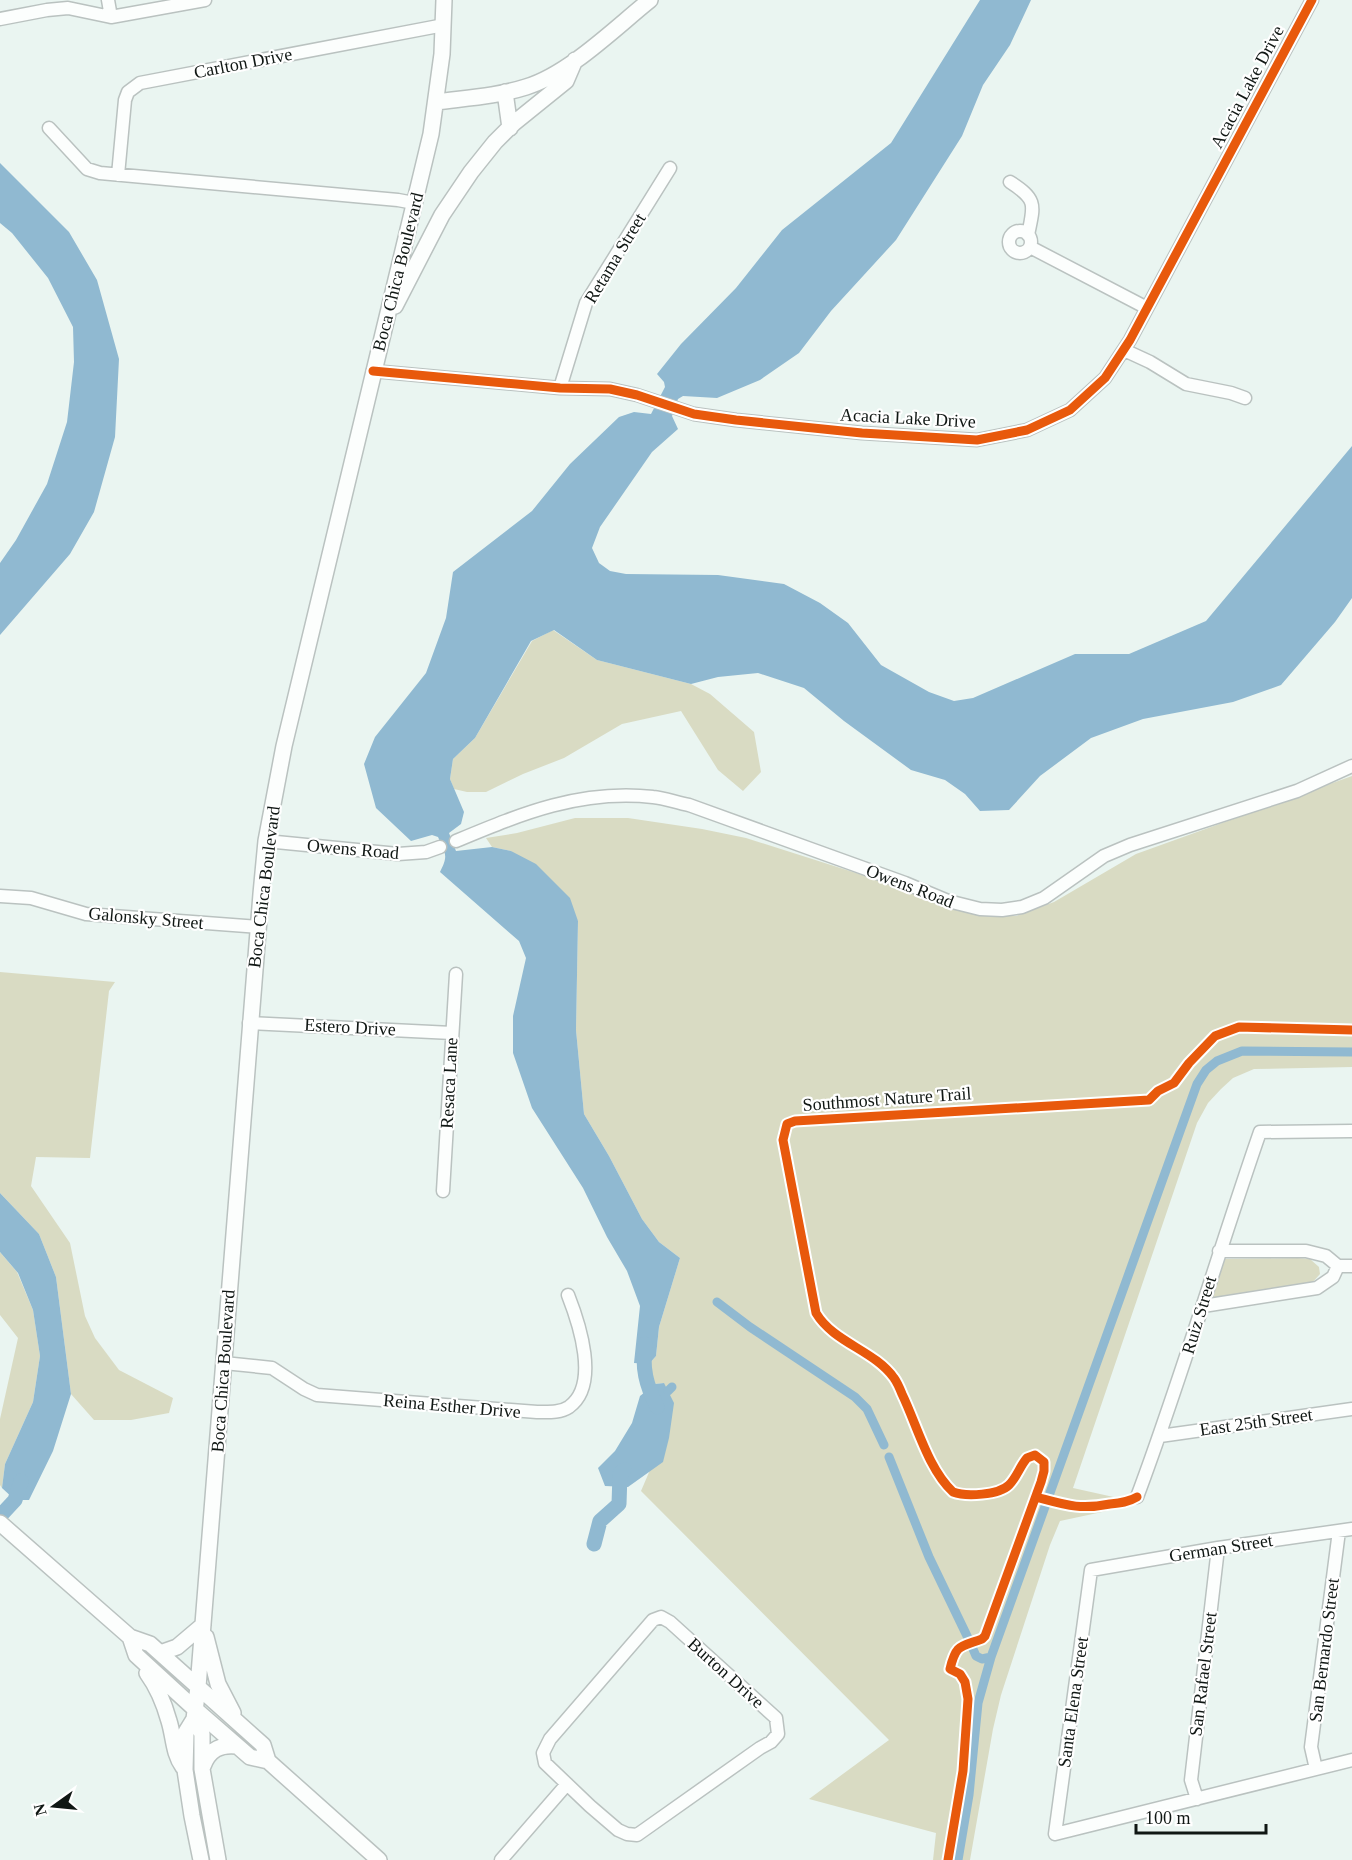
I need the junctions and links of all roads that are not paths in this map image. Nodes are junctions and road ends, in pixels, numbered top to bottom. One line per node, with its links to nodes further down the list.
1 (108, 0): 6 (street)
2 (205, 0): 6 (street)
3 (444, 0): 8 (main road, Boca Chica Boulevard)
4 (650, 0): 9 (main road)
5 (1312, 0): 18 (street, Acacia Lake Drive)
6 (111, 17): 7 (street)
7 (0, 19)
8 (444, 25): 11 (main road, Boca Chica Boulevard); 15 (street, Carlton Drive)
9 (575, 60): 10 (main road); 13 (main road)
10 (505, 92): 11 (main road); 13 (main road)
11 (436, 102): 17 (main road, Boca Chica Boulevard)
12 (49, 128): 15 (street)
13 (510, 128): 19 (main road)
14 (670, 168): 22 (street, Retama Street)
15 (118, 175): 17 (street)
16 (1010, 182): 18 (street)
17 (414, 203): 19 (main road, Boca Chica Boulevard)
18 (1147, 308): 20 (street, Acacia Lake Drive)
19 (386, 324): 21 (main road, Boca Chica Boulevard)
20 (1124, 350): 22 (street, Acacia Lake Drive); 23 (street)
21 (373, 371): 22 (street, Acacia Lake Drive); 25 (main road, Boca Chica Boulevard)
22 (560, 388)
23 (1245, 398)
24 (1352, 766): 26 (street, Owens Road)
25 (266, 841): 27 (street, Owens Road); 29 (main road, Boca Chica Boulevard)
26 (456, 841)
27 (440, 847)
28 (0, 896): 29 (street, Galonsky Street)
29 (258, 927): 31 (main road, Boca Chica Boulevard)
30 (456, 974): 32 (street, Resaca Lane)
31 (249, 1023): 32 (street, Estero Drive); 40 (main road, Boca Chica Boulevard)
32 (452, 1033): 34 (street, Resaca Lane)
33 (1352, 1131): 35 (street, Ruiz Street)
34 (443, 1191)
35 (1219, 1251): 36 (street); 39 (street, Ruiz Street)
36 (1338, 1266): 37 (street); 39 (street)
37 (1352, 1266)
38 (568, 1295): 40 (street, Reina Esther Drive)
39 (1203, 1306): 42 (street, Ruiz Street)
40 (224, 1363): 49 (main road, Boca Chica Boulevard)
41 (1352, 1409): 42 (street, East 25th Street)
42 (1160, 1436): 43 (street, Ruiz Street)
43 (1137, 1497)
44 (0, 1523): 50 (main road)
45 (1352, 1529): 46 (street, German Street)
46 (1339, 1531): 47 (street, German Street); 60 (street, San Bernardo Street)
47 (1218, 1548): 48 (street, German Street); 63 (street, San Rafael Street)
48 (1091, 1570): 63 (street, Santa Elena Street)
49 (203, 1625): 51 (main road); 53 (main road, Boca Chica Boulevard); 55 (main road)
50 (130, 1637): 51 (main road); 52 (main road)
51 (160, 1653): 53 (main road)
52 (136, 1655): 54 (main road); 61 (main road)
53 (198, 1688): 54 (main road, Boca Chica Boulevard); 55 (main road)
54 (195, 1715): 56 (main road); 59 (main road, Boca Chica Boulevard); 61 (main road, Boca Chica Boulevard)
55 (239, 1724): 58 (main road)
56 (237, 1746): 58 (main road); 59 (main road)
57 (1352, 1760): 60 (street)
58 (268, 1761): 66 (main road)
59 (202, 1769): 65 (main road, Boca Chica Boulevard)
60 (1316, 1769): 63 (street)
61 (185, 1770): 64 (main road, Boca Chica Boulevard)
62 (567, 1784): 62 (street, Burton Drive); 67 (street)
63 (1197, 1799)
64 (201, 1860)
65 (218, 1860)
66 (379, 1860)
67 (501, 1860)

